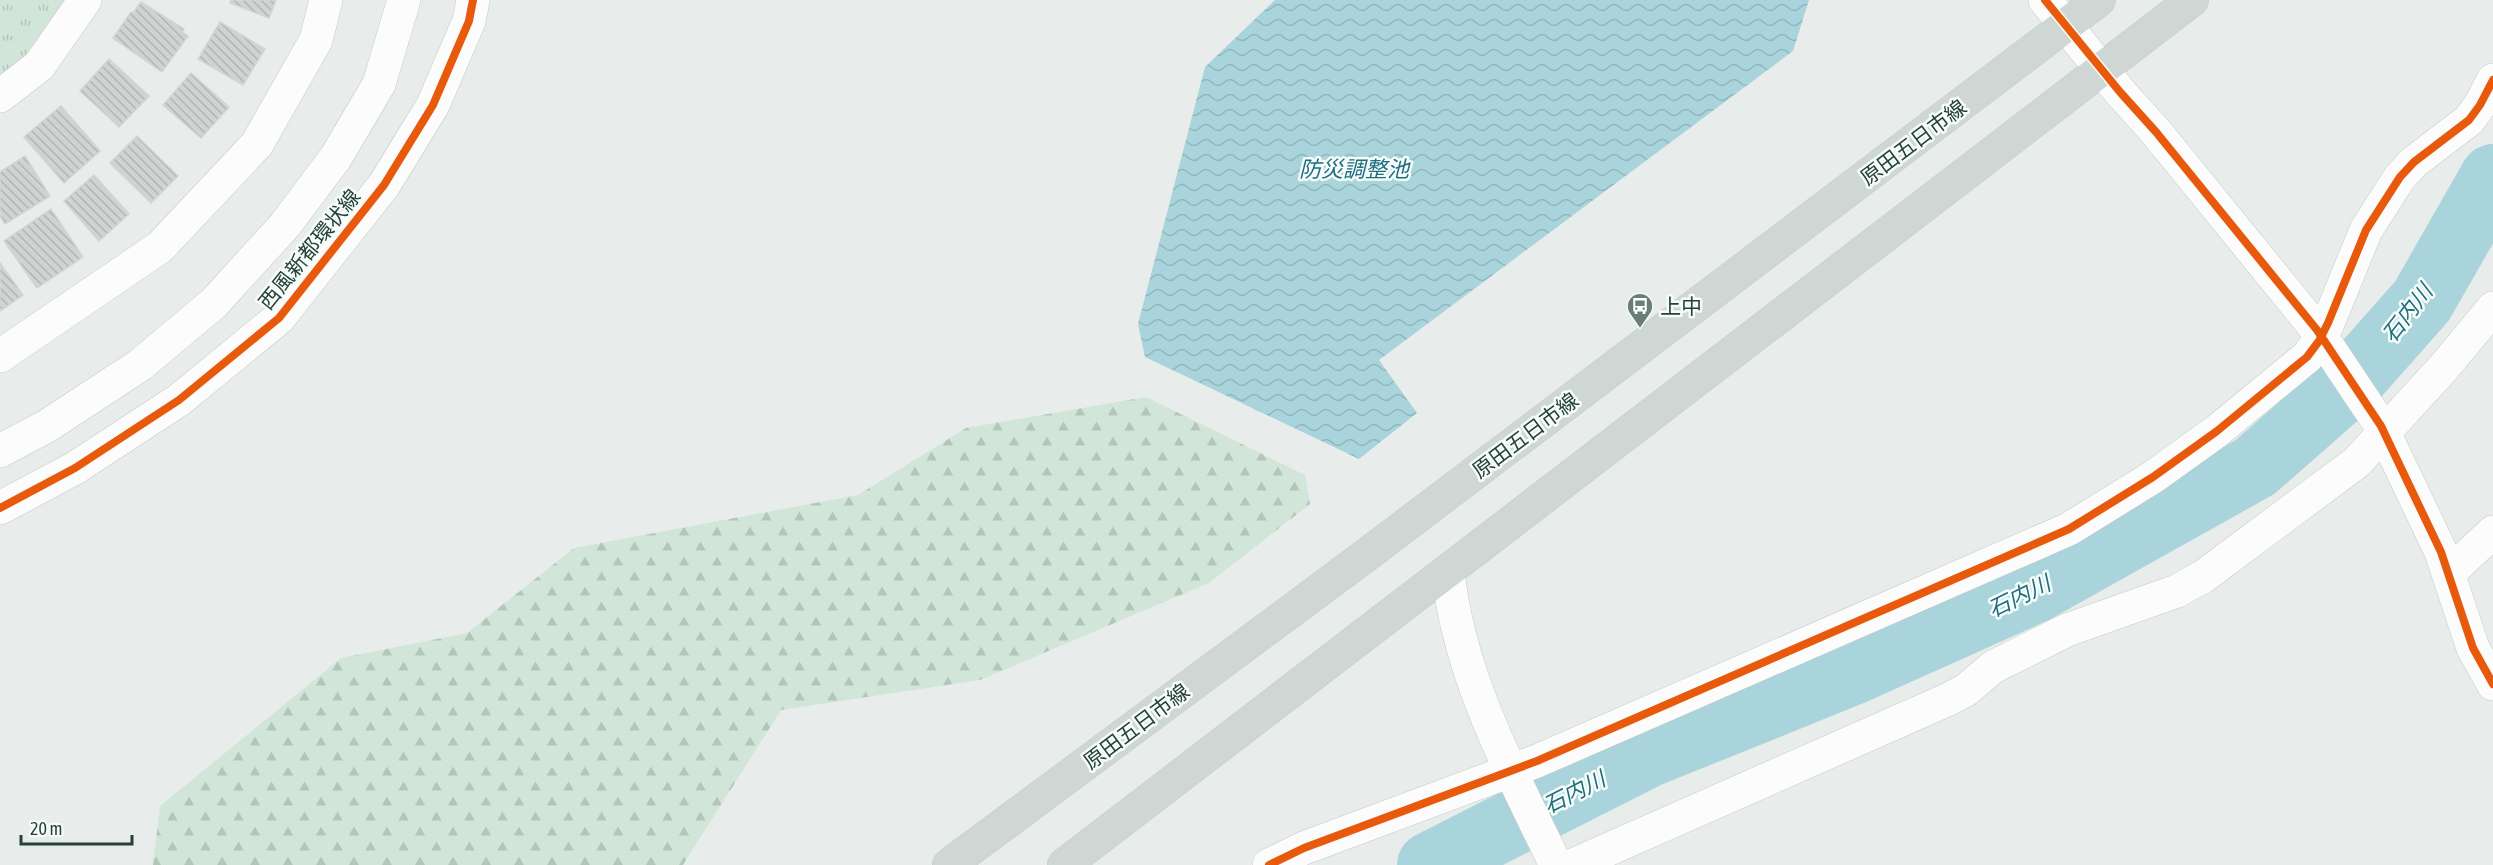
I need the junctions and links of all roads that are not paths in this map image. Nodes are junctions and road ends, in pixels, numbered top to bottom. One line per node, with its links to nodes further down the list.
1 (86, 0): 11 (street)
2 (326, 0): 14 (street)
3 (404, 0): 16 (street, 西風新都環状線)
4 (473, 0): 17 (street, 西風新都環状線)
5 (2045, 0): 8 (street)
6 (2098, 0): 8 (main road, 原田五日市線)
7 (2192, 0): 9 (main road)
8 (2065, 26): 9 (street); 23 (main road, 原田五日市線)
9 (2102, 70): 13 (street); 19 (main road)
10 (2493, 80): 13 (street)
11 (0, 96)
12 (2493, 308): 15 (street)
13 (2325, 341): 15 (street); 22 (street)
14 (0, 356)
15 (2383, 429): 20 (street); 27 (street)
16 (0, 451)
17 (0, 508)
18 (2493, 532): 20 (street)
19 (1448, 572): 22 (street); 24 (main road)
20 (2449, 573): 21 (street)
21 (2493, 684)
22 (1513, 775): 25 (street); 26 (street)
23 (949, 865)
24 (1064, 865)
25 (1269, 865)
26 (1556, 865)
27 (1573, 865)

